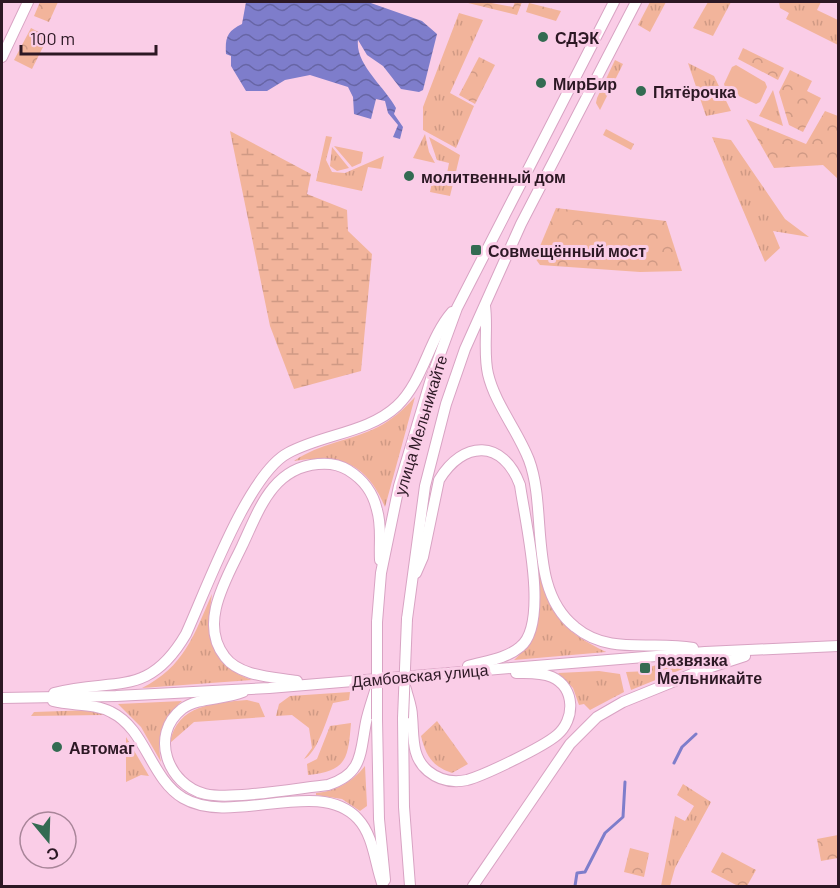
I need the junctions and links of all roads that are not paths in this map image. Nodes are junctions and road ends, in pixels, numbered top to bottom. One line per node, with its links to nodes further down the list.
1 (28, 2): 4 (main road)
2 (614, 2): 5 (main road, улица Мельникайте)
3 (636, 2): 6 (main road, улица Мельникайте)
4 (2, 57)
5 (531, 161): 6 (main road); 8 (main road, улица Мельникайте)
6 (549, 169): 7 (main road, улица Мельникайте)
7 (485, 306): 10 (main road, улица Мельникайте); 13 (main road)
8 (457, 308): 9 (main road, улица Мельникайте); 18 (main road)
9 (381, 573): 16 (main road); 21 (main road, улица Мельникайте, bridge)
10 (410, 587): 15 (main road); 20 (main road, улица Мельникайте, bridge)
11 (838, 646): 12 (main road, Дамбовская улица)
12 (765, 651): 13 (main road, Дамбовская улица); 24 (main road)
13 (705, 652): 14 (main road, Дамбовская улица)
14 (486, 669): 15 (main road, Дамбовская улица); 20 (main road)
15 (455, 672): 16 (main road, Дамбовская улица)
16 (312, 683): 17 (main road, Дамбовская улица)
17 (252, 688): 18 (main road, Дамбовская улица); 21 (main road)
18 (38, 698): 19 (main road, Дамбовская улица); 23 (main road)
19 (2, 699)
20 (408, 716): 22 (main road, улица Мельникайте)
21 (371, 720): 23 (main road, улица Мельникайте)
22 (410, 885)
23 (384, 886)
24 (473, 886)

